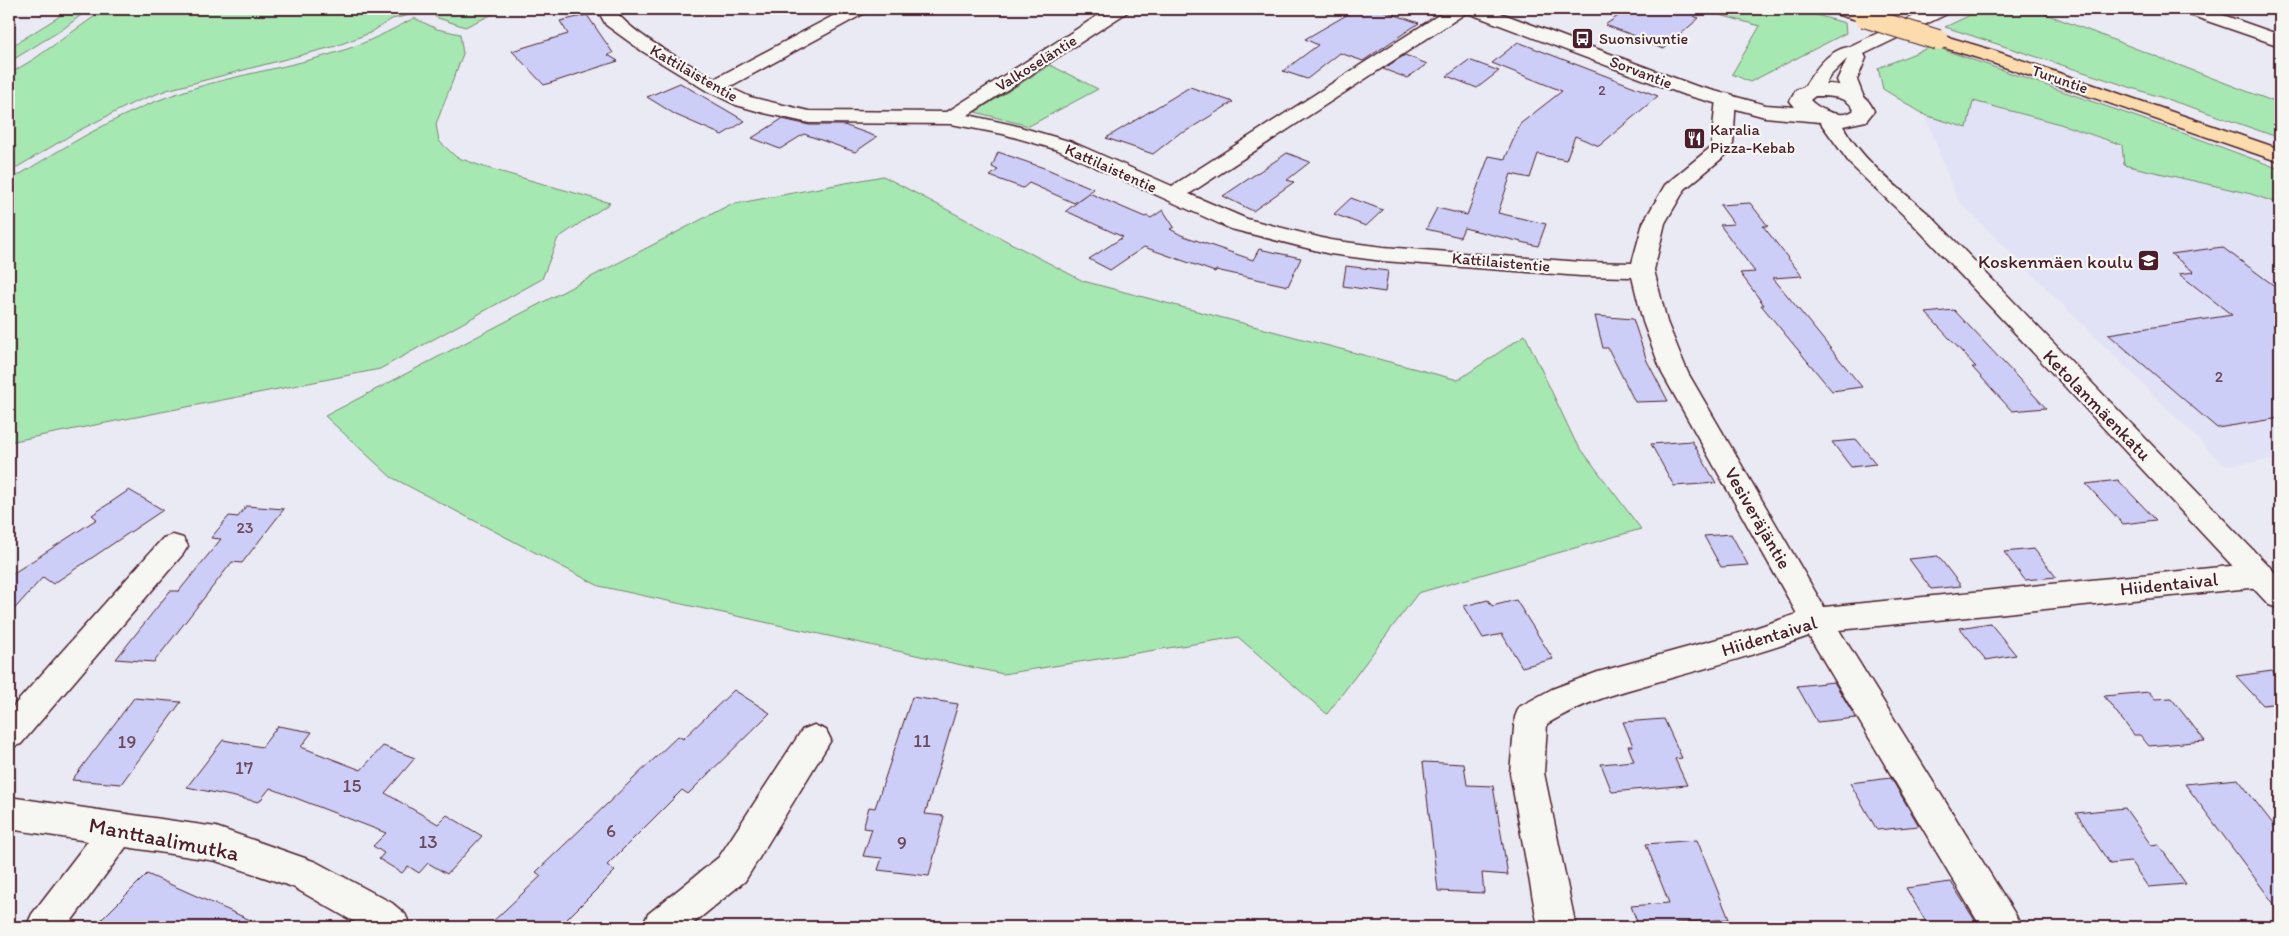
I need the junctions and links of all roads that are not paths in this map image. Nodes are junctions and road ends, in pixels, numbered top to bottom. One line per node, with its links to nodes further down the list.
1 (606, 9): 11 (street, Kattilaistentie)
2 (859, 9): 11 (street)
3 (1120, 9): 16 (street, Valkoseläntie)
4 (1460, 9): 19 (street)
5 (1474, 9): 14 (street, Sorvantie)
6 (1838, 9): 18 (highway, Turuntie, bridge)
7 (1943, 9): 10 (street)
8 (2190, 9): 9 (street)
9 (2280, 41)
10 (1853, 52): 12 (street); 13 (street)
11 (714, 87): 16 (street, Kattilaistentie)
12 (1806, 93): 13 (street, Sorvantie); 14 (street, Sorvantie); 15 (street, Ketolanmäenkatu)
13 (1854, 98): 17 (street)
14 (1726, 99): 15 (street, Sorvantie); 21 (street, Vesiveräjäntie)
15 (1823, 117): 17 (street, Sorvantie); 20 (street, Ketolanmäenkatu)
16 (950, 118): 19 (street, Kattilaistentie)
17 (1853, 119): 20 (street, Ketolanmäenkatu)
18 (2280, 156)
19 (1172, 195): 21 (street, Kattilaistentie)
20 (1914, 214): 23 (street, Ketolanmäenkatu)
21 (1642, 270): 24 (street, Vesiveräjäntie)
22 (173, 546): 25 (street)
23 (2270, 586): 24 (street, Hiidentaival)
24 (1816, 620): 32 (street, Hiidentaival); 33 (street, Vesiveräjäntie)
25 (9, 734)
26 (814, 740): 31 (street)
27 (9, 813): 28 (street, Manttaalimutka)
28 (118, 829): 29 (street); 30 (street, Manttaalimutka)
29 (46, 927)
30 (392, 927)
31 (661, 927)
32 (1557, 927)
33 (2002, 927)

